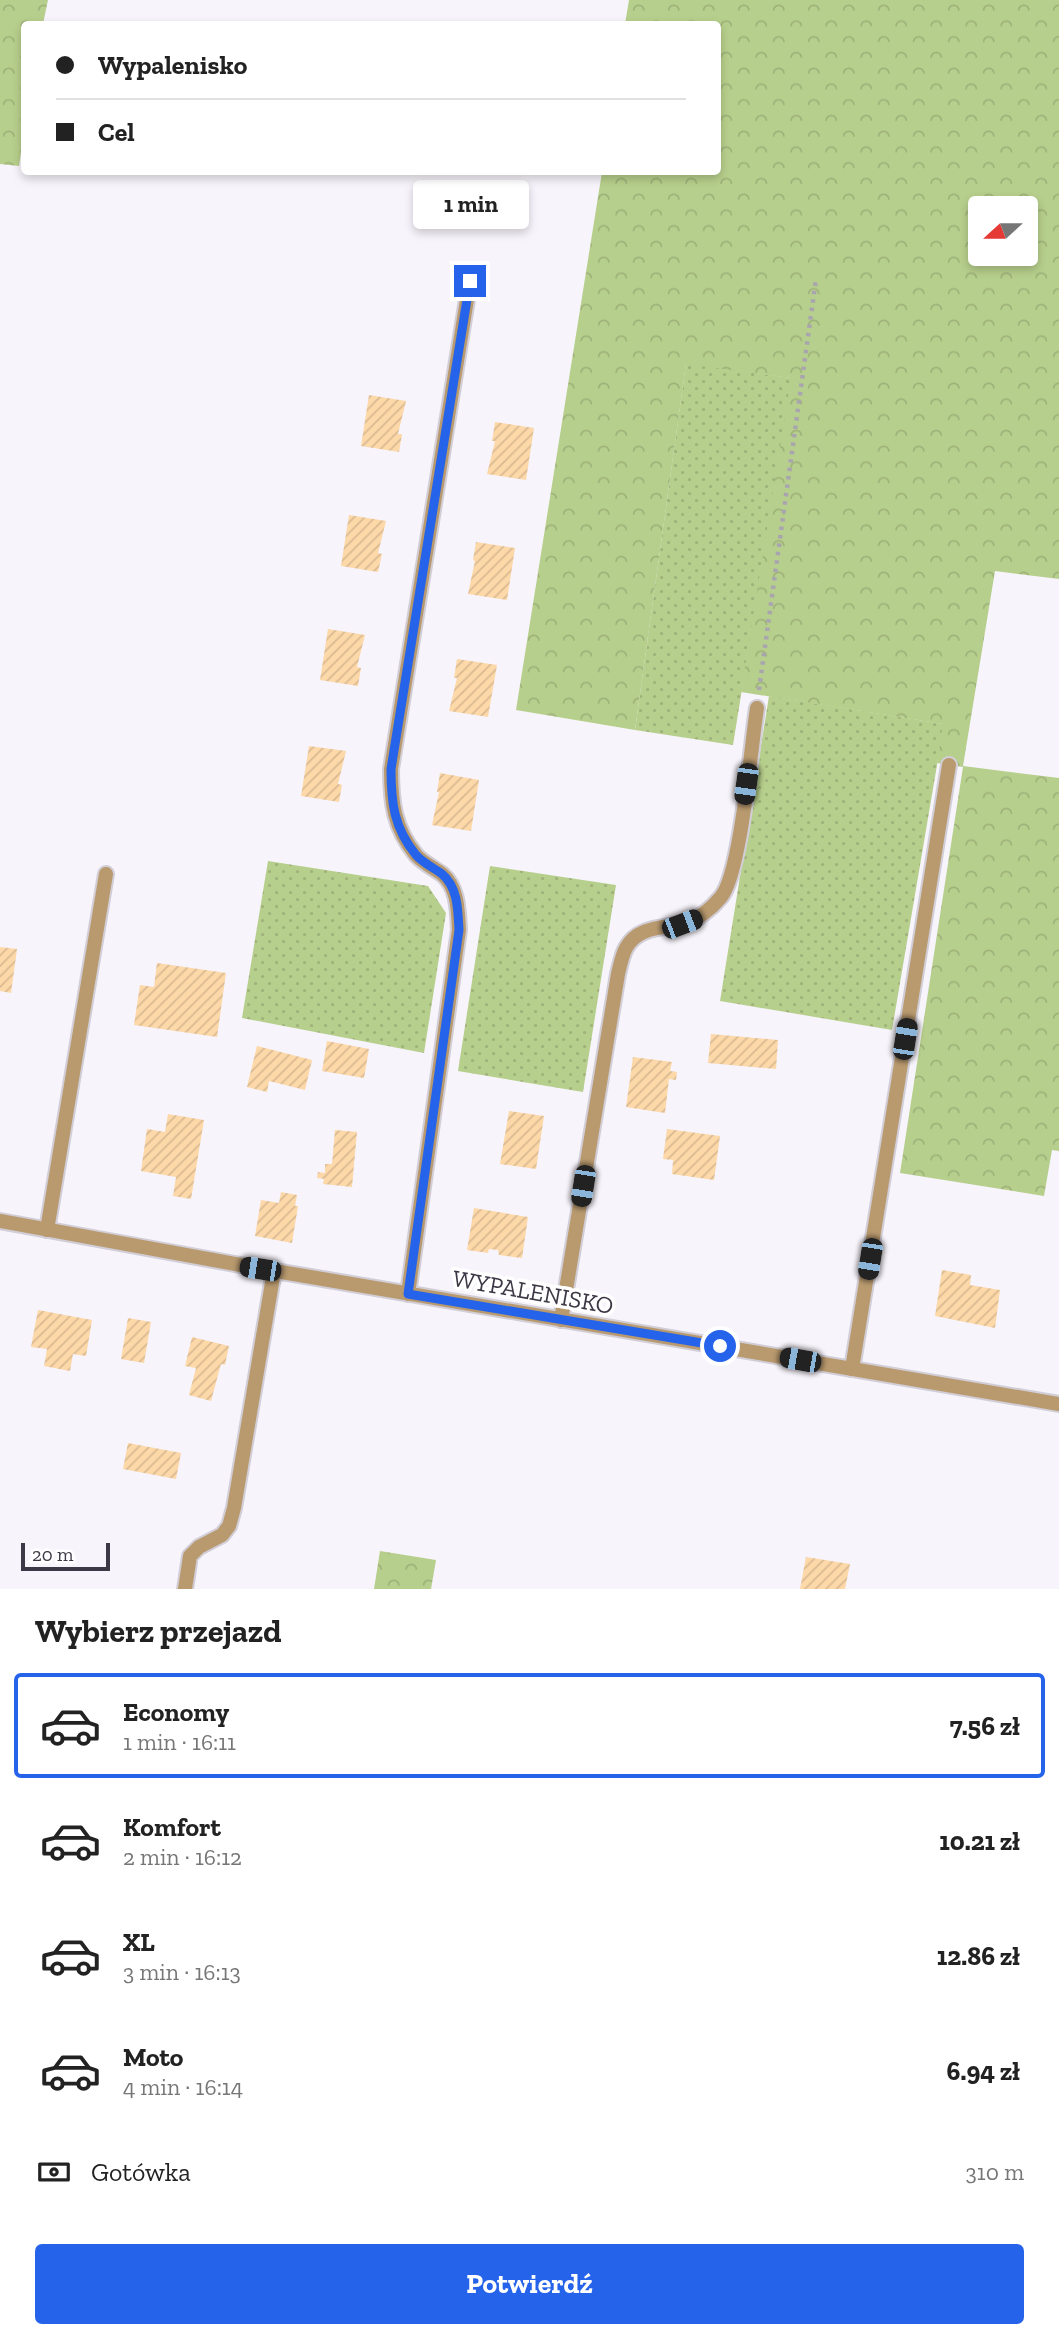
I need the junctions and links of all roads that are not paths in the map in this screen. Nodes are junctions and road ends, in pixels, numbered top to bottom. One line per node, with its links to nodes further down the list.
1 (470, 281): 8 (street)
2 (757, 708): 9 (street)
3 (949, 765): 10 (street)
4 (106, 874): 6 (street)
5 (0, 1222): 6 (street, WYPALENISKO)
6 (47, 1230): 7 (street, WYPALENISKO)
7 (274, 1271): 8 (street, WYPALENISKO); 12 (street)
8 (408, 1294): 9 (street, WYPALENISKO)
9 (561, 1320): 10 (street, WYPALENISKO)
10 (852, 1369): 11 (street, WYPALENISKO)
11 (1059, 1404)
12 (185, 1589)

